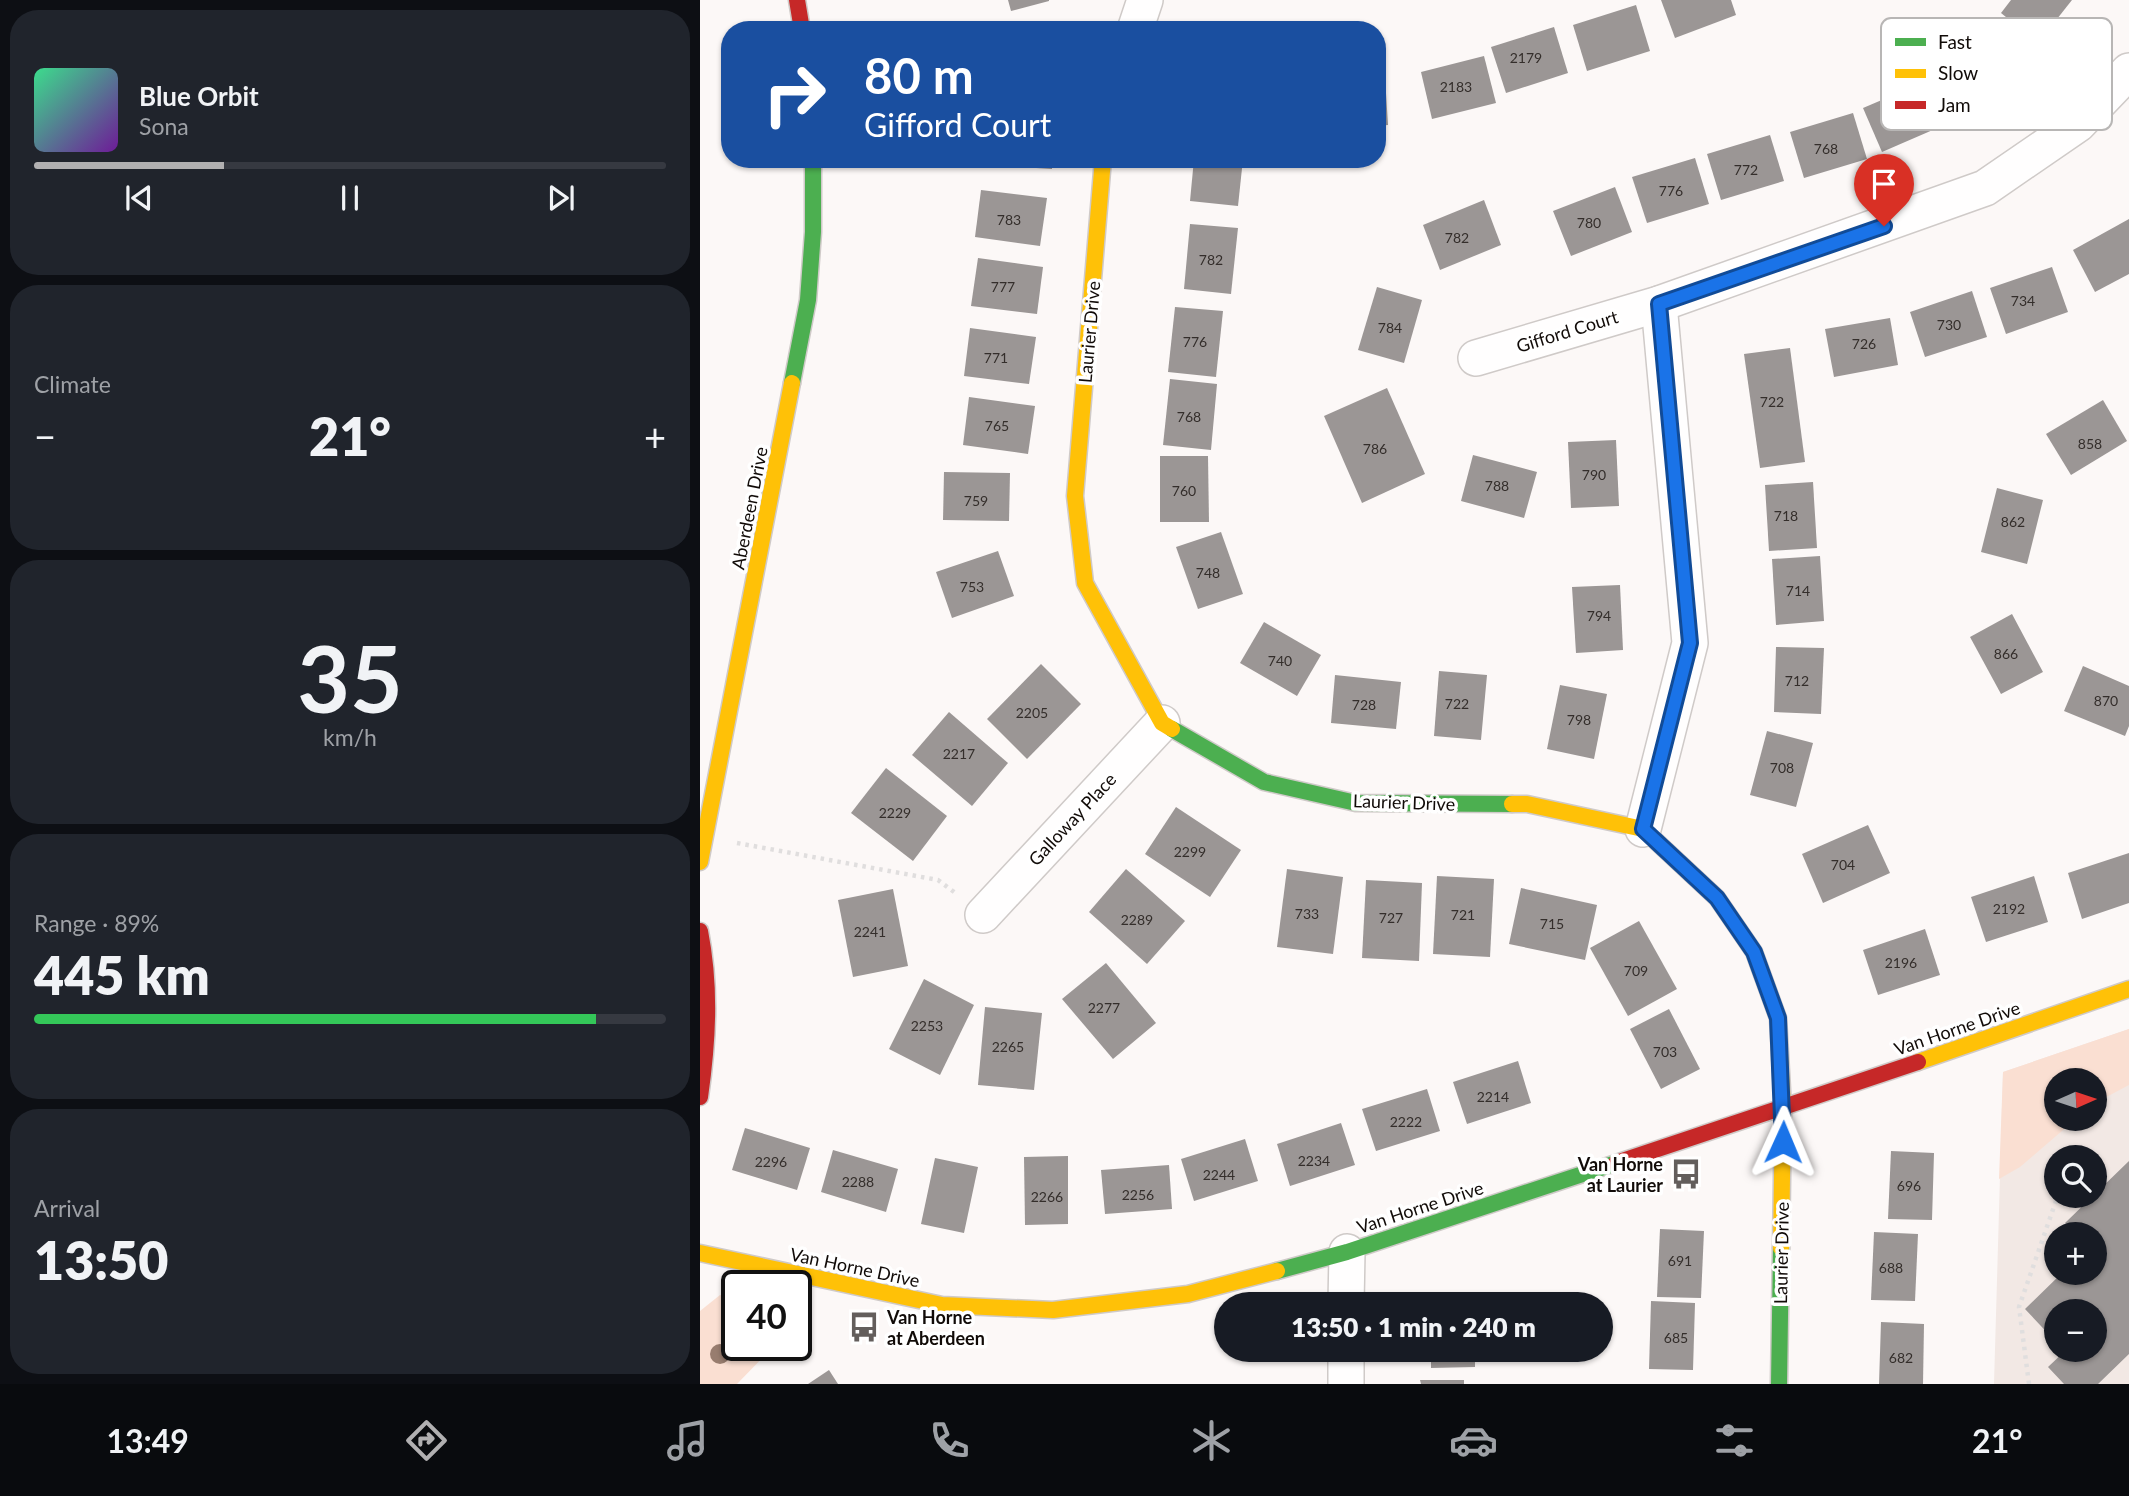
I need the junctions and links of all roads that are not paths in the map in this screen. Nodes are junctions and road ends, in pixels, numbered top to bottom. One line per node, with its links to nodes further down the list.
1 (797, 0): 3 (street)
2 (1145, 0): 4 (street)
3 (800, 21)
4 (1138, 21)
5 (2129, 71): 6 (street, Gifford Court)
6 (2112, 89)
7 (2069, 130): 10 (street, Gifford Court)
8 (814, 168): 14 (street, Aberdeen Drive)
9 (1102, 168): 12 (street, Laurier Drive)
10 (1659, 304): 11 (street, Gifford Court); 13 (street)
11 (1476, 358)
12 (1162, 723): 13 (street, Laurier Drive); 15 (street, Galloway Place)
13 (1643, 829): 19 (street, Laurier Drive)
14 (700, 862)
15 (983, 915)
16 (700, 931): 18 (street)
17 (2129, 989): 19 (street, Van Horne Drive)
18 (700, 1097)
19 (1783, 1108): 20 (street, Van Horne Drive); 25 (street, Laurier Drive)
20 (1347, 1252): 21 (street, Van Horne Drive); 22 (street)
21 (700, 1253)
22 (1346, 1292)
23 (1346, 1362): 24 (street)
24 (1346, 1384)
25 (1779, 1384)

